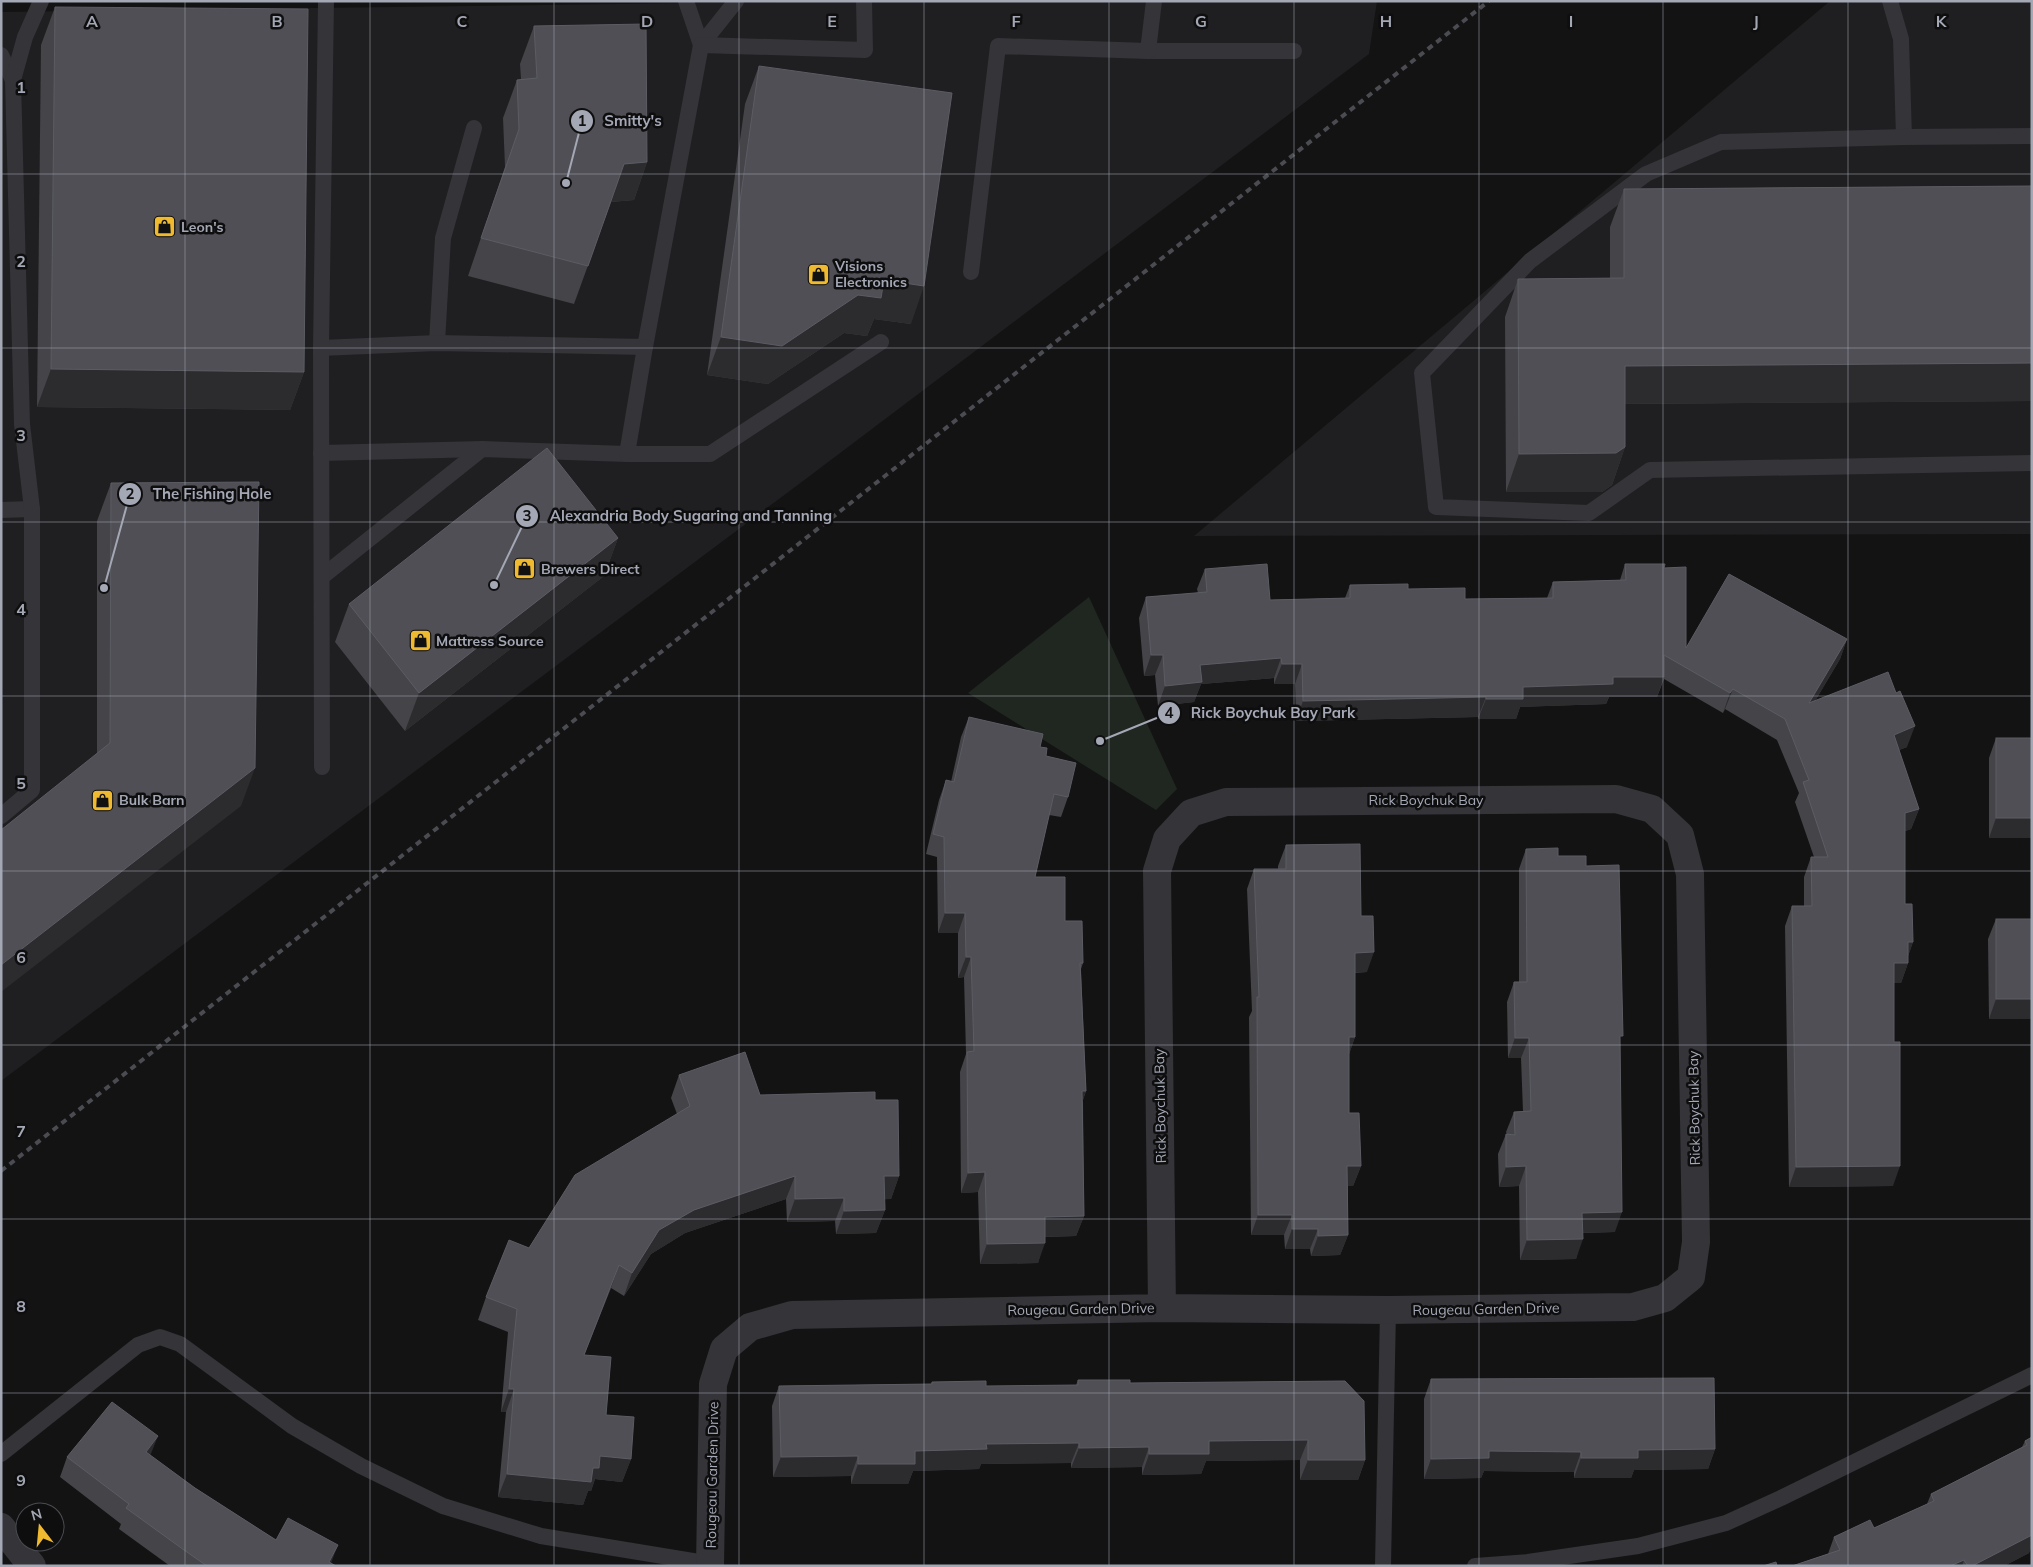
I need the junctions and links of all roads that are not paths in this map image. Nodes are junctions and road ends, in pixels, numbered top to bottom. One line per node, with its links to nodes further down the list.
1 (40, 1): 12 (lane)
2 (326, 1): 20 (lane)
3 (686, 1): 8 (lane)
4 (736, 1): 8 (lane)
5 (864, 1): 8 (lane)
6 (1154, 1): 9 (lane)
7 (1890, 1): 15 (lane)
8 (700, 44): 19 (lane)
9 (1148, 50): 10 (lane); 16 (lane)
10 (1294, 51)
11 (1, 55): 12 (lane)
12 (7, 80): 25 (lane)
13 (474, 128): 18 (lane)
14 (2032, 136): 15 (lane)
15 (1904, 137): 24 (lane)
16 (971, 272)
17 (881, 342): 23 (lane)
18 (437, 343): 19 (lane); 20 (lane)
19 (645, 347): 23 (lane)
20 (321, 348): 22 (lane)
21 (482, 449): 22 (lane); 23 (lane); 27 (lane)
22 (321, 453): 27 (lane)
23 (627, 454)
24 (2032, 463)
25 (32, 509): 26 (lane); 29 (lane)
26 (1, 510)
27 (323, 576): 28 (lane)
28 (322, 767)
29 (1, 816)
30 (1665, 1298): 31 (street, Rick Boychuk Bay); 32 (street, Rougeau Garden Drive)
31 (1162, 1308): 32 (street, Rougeau Garden Drive); 37 (street, Rougeau Garden Drive)
32 (1388, 1310): 39 (lane)
33 (2032, 1375): 40 (lane)
34 (1, 1454): 37 (lane)
35 (1, 1527): 38 (street)
36 (1, 1544): 38 (street)
37 (710, 1565)
38 (31, 1566)
39 (1383, 1566)
40 (1475, 1566)

